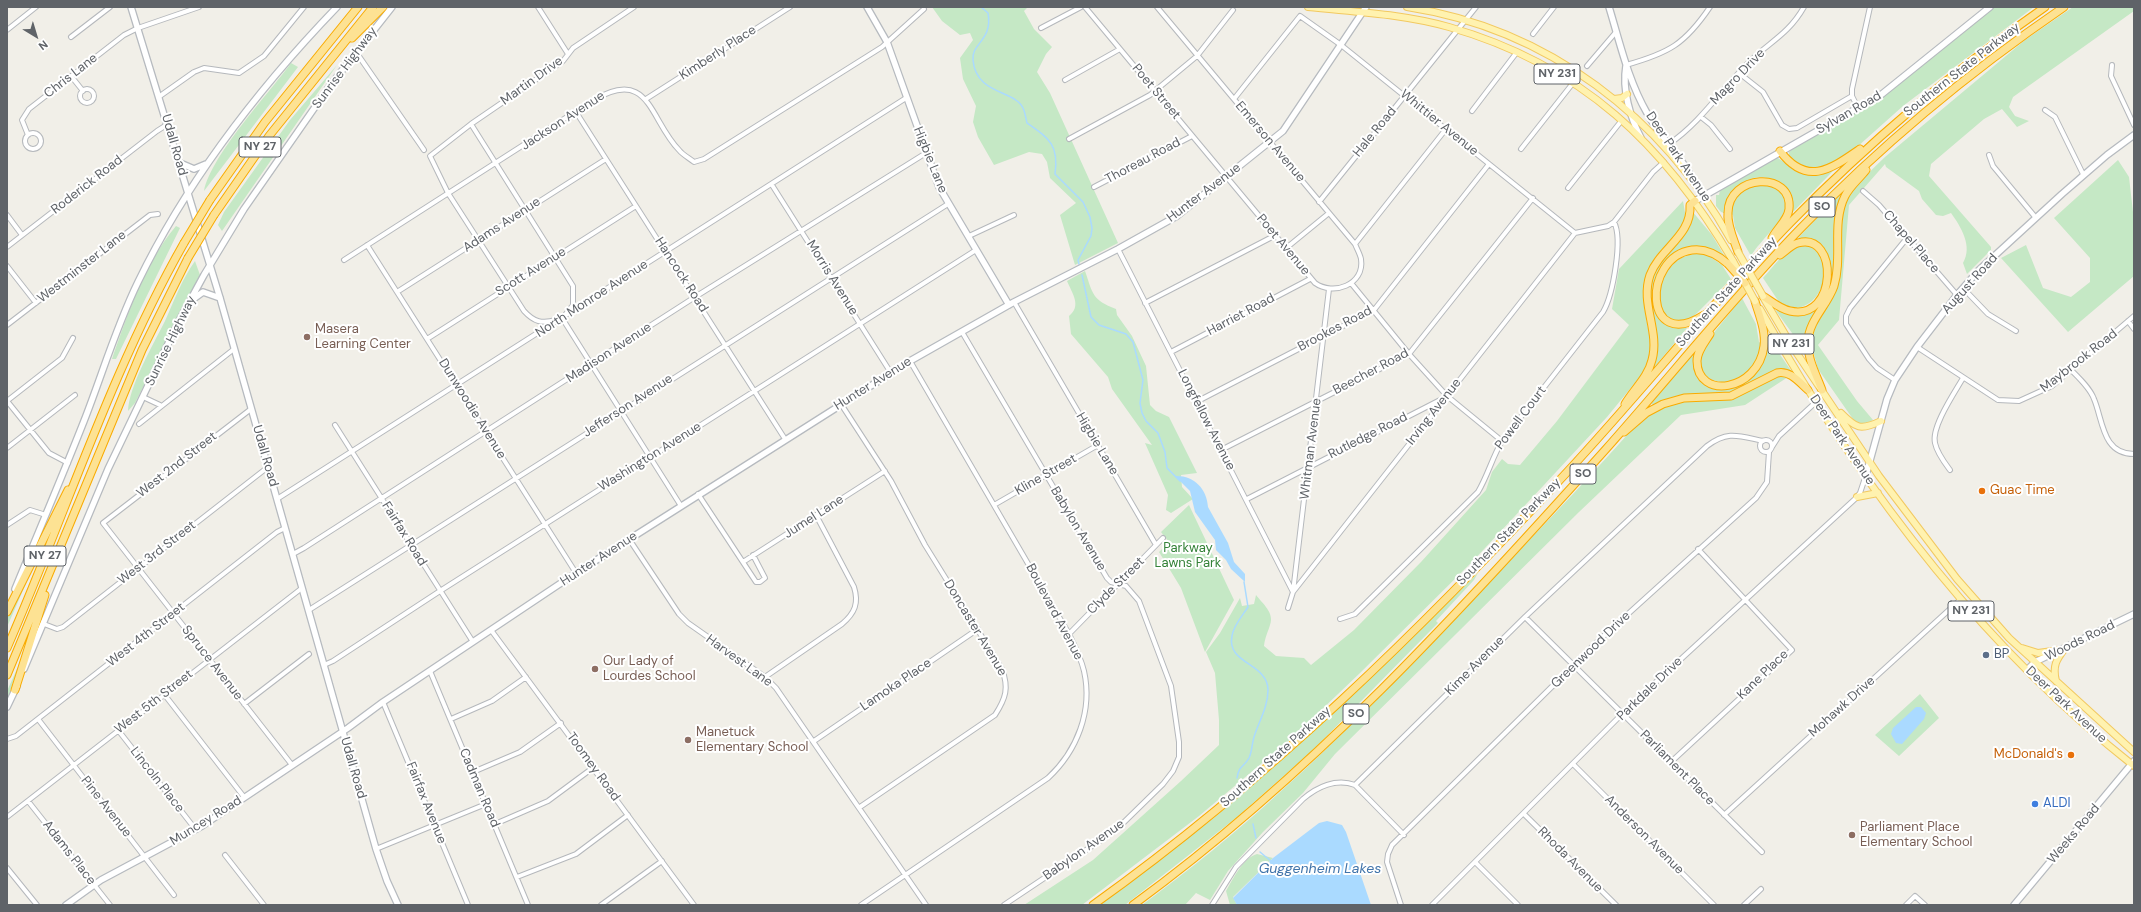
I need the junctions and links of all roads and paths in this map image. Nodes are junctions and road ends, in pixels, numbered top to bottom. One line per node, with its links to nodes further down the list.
1 (36, 7): 35 (street)
2 (110, 7): 39 (street)
3 (131, 7): 33 (street, Udall Road)
4 (199, 7): 33 (street, Chris Lane)
5 (304, 7): 58 (street)
6 (337, 7): 94 (street)
7 (358, 7): 223 (highway, Sunrise Highway / NY 27, bridge)
8 (373, 7): 46 (highway, Sunrise Highway / NY 27)
9 (383, 7): 46 (highway)
10 (392, 7): 43 (street, Sunrise Highway)
11 (538, 7): 45 (street)
12 (634, 7): 45 (street, Martin Drive)
13 (790, 7): 62 (street, Kimberly Place)
14 (867, 7): 40 (street, Higbie Lane)
15 (1081, 7): 34 (street)
16 (1085, 7): 42 (street, Poet Street)
17 (1157, 7): 47 (street, Emerson Avenue)
18 (1308, 7): 31 (main road, NY 231)
19 (1407, 7): 32 (main road, NY 231)
20 (1476, 7): 32 (street, Hale Road)
21 (1554, 7): 38 (street)
22 (1608, 7): 37 (street, Deer Park Avenue)
23 (1710, 7): 50 (street)
24 (1804, 7): 51 (street, Magro Drive)
25 (1870, 7): 60 (street)
26 (1990, 7): 65 (street, Sylvan Road)
27 (2045, 7): 78 (highway, Southern State Parkway / SO)
28 (2064, 7): 87 (highway, Southern State Parkway / SO)
29 (924, 9): 40 (street)
30 (1233, 10): 47 (street)
31 (1364, 10): 36 (main road, NY 231); 41 (street, Hunter Avenue)
32 (1466, 20): 36 (street, Hale Road); 64 (main road, NY 231)
33 (138, 28): 52 (street, Chris Lane); 58 (street, Udall Road)
34 (1041, 28)
35 (7, 30)
36 (1458, 30): 44 (main road, NY 231); 59 (street, Hale Road)
37 (1616, 32): 49 (street); 50 (street, Deer Park Avenue)
38 (1533, 34)
39 (71, 36)
40 (887, 42): 61 (street, Higbie Lane); 62 (street)
41 (1341, 45): 59 (street, Whittier Avenue); 63 (street, Whittier Avenue); 82 (street, Hunter Avenue)
42 (1120, 49): 53 (street); 56 (street, Poet Street)
43 (356, 52): 86 (street); 138 (street, Sunrise Highway)
44 (1517, 52): 54 (main road, NY 231); 67 (street)
45 (568, 54): 73 (street, Martin Drive)
46 (333, 56): 254 (highway, Sunrise Highway / NY 27, bridge)
47 (1197, 56): 56 (street); 63 (street, Emerson Avenue)
48 (2112, 65): 74 (street)
49 (1587, 66)
50 (1626, 66): 57 (street, Deer Park Avenue); 83 (street, Deer Park Avenue)
51 (1739, 73): 60 (street); 70 (street, Magro Drive)
52 (71, 76): 55 (street); 76 (street, Chris Lane)
53 (1065, 80)
54 (1573, 83): 71 (main road, NY 231); 84 (street)
55 (83, 91)
56 (1155, 91): 77 (street, Poet Street); 80 (street)
57 (1627, 94): 64 (main road); 69 (street, Deer Park Avenue)
58 (160, 96): 72 (street, Udall Road)
59 (1405, 96): 75 (street, Whittier Avenue); 109 (street, Hale Road)
60 (1852, 96): 65 (street)
61 (906, 98): 89 (street, Higbie Lane); 100 (street, North Monroe Avenue)
62 (646, 99): 68 (street, Jackson Avenue)
63 (1234, 99): 82 (street, Emerson Avenue)
64 (1614, 99): 69 (main road, NY 231)
65 (1858, 108): 88 (street, Sylvan Road)
66 (2045, 110): 97 (street)
67 (1472, 111)
68 (576, 112): 91 (street, Hancock Road); 95 (street, Jackson Avenue)
69 (1631, 113): 81 (street, Deer Park Avenue); 99 (main road, NY 231)
70 (1701, 117): 83 (street, Magro Drive); 85 (street)
71 (1622, 120): 81 (main road, NY 231); 102 (street)
72 (168, 124): 93 (street, Udall Road); 121 (street, Roderick Road)
73 (471, 124): 95 (street); 105 (street, Martin Drive)
74 (2134, 125)
75 (1446, 129): 96 (street, Whittier Avenue); 126 (street)
76 (28, 135)
77 (1192, 136): 98 (street, Poet Street); 101 (street, Thoreau Road)
78 (1881, 136): 88 (highway); 131 (highway, Southern State Parkway / SO)
79 (2134, 136): 97 (street, August Road)
80 (1069, 139)
81 (1643, 141): 92 (main road, Deer Park Avenue / NY 231)
82 (1270, 142): 98 (street, Hunter Avenue); 109 (street, Emerson Avenue)
83 (1669, 144): 99 (street, Deer Park Avenue)
84 (1521, 149)
85 (1730, 149)
86 (424, 150)
87 (1882, 150): 140 (highway, Southern State Parkway / SO); 185 (highway)
88 (1780, 151): 106 (street, Sylvan Road)
89 (926, 153): 110 (street, Higbie Lane); 119 (street, Madison Avenue)
90 (1989, 155): 117 (street)
91 (606, 159): 111 (street, Hancock Road); 112 (street, Adams Avenue)
92 (1664, 162): 108 (main road, Deer Park Avenue / NY 231); 118 (street)
93 (180, 163): 94 (street); 104 (street, Udall Road)
94 (208, 163): 104 (street)
95 (496, 163): 105 (street, Jackson Avenue); 112 (street)
96 (1489, 164): 107 (street, Whittier Avenue); 158 (street, Brookes Road)
97 (2083, 174): 117 (street, August Road)
98 (1226, 177): 123 (street, Poet Avenue); 129 (street, Hunter Avenue)
99 (1695, 183): 106 (main road, Deer Park Avenue / NY 231)
100 (772, 184): 119 (street, Morris Avenue); 133 (street, North Monroe Avenue)
101 (1094, 187)
102 (1568, 188)
103 (1863, 190): 124 (street, Chapel Place)
104 (188, 193): 138 (street, Udall Road); 222 (street)
105 (448, 193): 125 (street); 127 (street, Jackson Avenue)
106 (1704, 195): 108 (street, Sylvan Road); 134 (main road, Deer Park Avenue / NY 231)
107 (1533, 198): 120 (street, Whittier Avenue); 176 (street, Beecher Road)
108 (1695, 201): 137 (main road, Deer Park Avenue / NY 231); 199 (highway)
109 (1319, 202): 113 (street, Emerson Avenue)
110 (948, 204): 122 (street, Higbie Lane); 141 (street, Jefferson Avenue)
111 (636, 206): 133 (street, Hancock Road); 135 (street, Scott Avenue)
112 (525, 210): 125 (street, Adams Avenue); 135 (street)
113 (1329, 213): 126 (street, Emerson Avenue); 130 (street)
114 (158, 214): 154 (street, Westminster Lane)
115 (7, 215): 121 (street)
116 (1014, 215): 122 (street)
117 (2036, 218): 146 (street, August Road)
118 (1614, 222): 120 (street); 208 (street, Powell Court)
119 (801, 231): 141 (street, Morris Avenue); 151 (street, Madison Avenue)
120 (1575, 233): 188 (street, Irving Avenue)
121 (22, 235): 128 (street, Roderick Road)
122 (969, 236): 132 (street, Higbie Lane)
123 (1274, 236): 130 (street, Poet Avenue); 156 (street)
124 (1907, 238): 149 (street, Chapel Place); 182 (street)
125 (479, 240): 145 (street); 148 (street, Adams Avenue)
126 (1355, 244): 143 (street, Emerson Avenue)
127 (367, 245): 136 (street, Jackson Avenue); 148 (street, Dunwoodie Avenue)
128 (7, 247)
129 (1118, 249): 156 (street, Longfellow Avenue); 157 (street, Hunter Avenue)
130 (1286, 249): 142 (street, Poet Avenue)
131 (1765, 249): 134 (highway); 159 (highway, Southern State Parkway / SO)
132 (976, 250): 157 (street, Higbie Lane); 164 (street, Washington Avenue)
133 (666, 252): 151 (street, Hancock Road); 161 (street, North Monroe Avenue)
134 (1738, 252): 150 (main road, Deer Park Avenue / NY 231, bridge)
135 (555, 257): 145 (street, Scott Avenue); 161 (street)
136 (344, 260)
137 (1730, 263): 144 (highway, bridge); 159 (highway)
138 (210, 264): 152 (street, Udall Road); 155 (street, Sunrise Highway)
139 (7, 266): 154 (street)
140 (1764, 267): 150 (highway); 163 (highway, Southern State Parkway / SO)
141 (831, 278): 164 (street, Morris Avenue); 172 (street, Jefferson Avenue)
142 (1310, 279): 147 (street, Poet Avenue); 175 (street, Harriet Road)
143 (1351, 283): 147 (street); 158 (street)
144 (1745, 283): 153 (main road, Deer Park Avenue / NY 231, bridge)
145 (508, 286): 161 (street); 171 (street, Scott Avenue)
146 (1963, 288): 149 (street, August Road); 167 (street)
147 (1329, 289): 169 (street, Whitman Avenue)
148 (397, 292): 171 (street, Dunwoodie Avenue)
149 (1957, 295): 173 (street, August Road)
150 (1763, 296): 185 (main road, Deer Park Avenue / NY 231)
151 (695, 297): 172 (street, Hancock Road); 178 (street, Madison Avenue)
152 (220, 298): 155 (street); 174 (street, Udall Road)
153 (1755, 301): 163 (highway); 184 (main road, Deer Park Avenue / NY 231)
154 (36, 303): 165 (street, Westminster Lane)
155 (188, 303): 189 (street, Sunrise Highway)
156 (1145, 303): 175 (street, Longfellow Avenue)
157 (1011, 304): 168 (street, Hunter Avenue); 210 (street, Higbie Lane)
158 (1374, 310): 169 (street, Brookes Road); 176 (street)
159 (1711, 310): 199 (highway, Southern State Parkway / SO)
160 (2134, 316): 162 (street, Maybrook Road)
161 (562, 318): 178 (street); 183 (street, North Monroe Avenue)
162 (2128, 321): 166 (street); 179 (street, Maybrook Road)
163 (1716, 322): 211 (highway, Southern State Parkway / SO)
164 (861, 324): 180 (street, Morris Avenue); 186 (street, Washington Avenue)
165 (7, 325)
166 (2134, 329)
167 (2016, 331)
168 (962, 332): 177 (street, Hunter Avenue); 229 (street, Babylon Avenue)
169 (1324, 335): 190 (street, Whitman Avenue); 192 (street, Brookes Road)
170 (73, 338): 191 (street)
171 (427, 338): 183 (street, Dunwoodie Avenue)
172 (725, 344): 186 (street, Hancock Road); 198 (street, Jefferson Avenue)
173 (1917, 347): 181 (street, Maybrook Road); 182 (street, August Road)
174 (234, 349): 195 (street); 197 (street, Udall Road)
175 (1171, 352): 192 (street, Longfellow Avenue)
176 (1409, 354): 188 (street); 190 (street, Beecher Road)
177 (910, 361): 180 (street, Hunter Avenue); 238 (street, Boulevard Avenue)
178 (591, 364): 198 (street); 204 (street, Madison Avenue)
179 (2071, 370): 181 (street, Maybrook Road); 219 (street)
180 (891, 373): 194 (street, Hunter Avenue)
181 (1963, 378): 227 (street)
182 (1894, 380): 200 (street, August Road)
183 (457, 384): 204 (street, Dunwoodie Avenue); 216 (street, North Monroe Avenue)
184 (1808, 390): 193 (main road, Deer Park Avenue / NY 231); 211 (highway)
185 (1822, 390): 196 (main road, Deer Park Avenue / NY 231)
186 (755, 391): 206 (street, Hancock Road); 220 (street, Washington Avenue)
187 (75, 395): 203 (street)
188 (1447, 396): 208 (street); 225 (street, Rutledge Road); 260 (street, Irving Avenue)
189 (143, 397): 195 (street); 270 (street, Sunrise Highway)
190 (1317, 400): 215 (street, Beecher Road); 225 (street, Whitman Avenue)
191 (7, 401): 203 (street)
192 (1196, 402): 215 (street, Longfellow Avenue)
193 (1816, 402): 205 (street, Kime Avenue); 230 (main road, Deer Park Avenue / NY 231)
194 (841, 404): 206 (street, Hunter Avenue); 228 (street, Doncaster Avenue)
195 (160, 406): 201 (street)
196 (1832, 406): 200 (main road); 221 (main road, Deer Park Avenue / NY 231)
197 (251, 409): 226 (street, Udall Road); 242 (street, West 2nd Street)
198 (620, 411): 220 (street); 231 (street, Jefferson Avenue)
199 (1616, 418): 348 (highway, Southern State Parkway / SO)
200 (1881, 421): 221 (street, August Road)
201 (139, 424)
202 (336, 425): 216 (street, Fairfax Road)
203 (30, 430): 214 (street); 222 (street)
204 (486, 431): 231 (street, Dunwoodie Avenue); 235 (street, Madison Avenue)
205 (1779, 436): 209 (street, Kime Avenue); 213 (street, Kime Avenue)
206 (785, 439): 233 (street, Hunter Avenue)
207 (1751, 439): 209 (street, Kime Avenue); 212 (street, Kime Avenue); 268 (street, Kime Avenue)
208 (1502, 441): 269 (street, Powell Court)
209 (1765, 441): 212 (street); 213 (street)
210 (1098, 445): 229 (street, Kline Street); 249 (street, Higbie Lane)
211 (1608, 446): 349 (highway, Southern State Parkway / SO)
212 (1760, 446): 217 (street, Greenwood Drive)
213 (1772, 446): 218 (street, Kime Avenue)
214 (7, 448)
215 (1221, 450): 237 (street, Longfellow Avenue)
216 (352, 452): 235 (street, Fairfax Road); 236 (street, North Monroe Avenue)
217 (1763, 452): 218 (street); 224 (street, Greenwood Drive)
218 (1769, 452): 224 (street, Greenwood Drive)
219 (2134, 454)
220 (650, 457): 239 (street); 243 (street, Washington Avenue)
221 (1870, 461): 230 (street, August Road); 275 (main road, Deer Park Avenue / NY 231)
222 (68, 463): 240 (street)
223 (83, 463): 265 (highway); 277 (highway, Sunrise Highway / NY 27)
224 (1768, 463): 250 (street, Greenwood Drive)
225 (1308, 467): 237 (street, Rutledge Road); 260 (street, Whitman Avenue)
226 (268, 468): 236 (street, Udall Road); 255 (street, West 3rd Street)
227 (1950, 470)
228 (884, 471): 241 (street, Jumel Lane); 271 (street, Doncaster Avenue)
229 (1046, 475): 238 (street, Kline Street); 257 (street, Babylon Avenue)
230 (1866, 475): 232 (main road, Deer Park Avenue / NY 231); 234 (street, Parkdale Drive)
231 (515, 478): 243 (street, Dunwoodie Avenue); 248 (street, Jefferson Avenue)
232 (1878, 493): 234 (main road); 262 (main road, Deer Park Avenue / NY 231)
233 (698, 494): 239 (street, Hunter Avenue); 253 (street)
234 (1857, 497): 261 (street, Parkdale Drive)
235 (382, 498): 248 (street, Fairfax Road); 251 (street, Madison Avenue)
236 (277, 499): 245 (street, Udall Road)
237 (1246, 499): 260 (street, Longfellow Avenue)
238 (994, 505): 273 (street, Boulevard Avenue)
239 (681, 506): 247 (street, Hunter Avenue)
240 (46, 515): 244 (street); 265 (street)
241 (816, 516): 252 (street, Jumel Lane); 288 (street)
242 (103, 523): 255 (street, Spruce Avenue)
243 (545, 524): 256 (street, Dunwoodie Avenue); 259 (street, Washington Avenue)
244 (7, 525)
245 (285, 528): 251 (street, Udall Road); 266 (street, West 4th Street)
246 (1163, 538): 249 (street, Clyde Street)
247 (630, 539): 256 (street, Hunter Avenue); 288 (street, Harvest Lane)
248 (411, 545): 259 (street, Fairfax Road); 264 (street, Jefferson Avenue)
249 (1156, 545): 257 (street, Clyde Street)
250 (1698, 549): 261 (street, Kane Place); 283 (street, Greenwood Drive)
251 (292, 554): 258 (street, Udall Road)
252 (753, 555): 253 (street, Jumel Lane); 253 (street)
253 (743, 562)
254 (53, 568): 286 (highway, Sunrise Highway / NY 27); 290 (highway)
255 (138, 568): 266 (street, Spruce Avenue); 270 (street, West 3rd Street)
256 (576, 573): 272 (street, Hunter Avenue)
257 (1117, 584): 273 (street, Clyde Street); 347 (street, Babylon Avenue)
258 (302, 588): 264 (street, Udall Road); 280 (street, West 5th Street)
259 (440, 591): 274 (street, Fairfax Road); 282 (street, Washington Avenue)
260 (1293, 592): 263 (street, Whitman Avenue)
261 (1745, 599): 295 (street, Parkdale Drive); 304 (street, Kane Place)
262 (1960, 599): 285 (main road, Deer Park Avenue / NY 231); 318 (street, Mohawk Drive)
263 (1288, 608)
264 (309, 610): 282 (street, Udall Road)
265 (7, 612)
266 (173, 614): 280 (street, Spruce Avenue); 296 (street, West 4th Street)
267 (2134, 614): 276 (street, Woods Road)
268 (1525, 617): 283 (street, Parliament Place); 311 (street, Kime Avenue)
269 (1340, 620)
270 (44, 624): 290 (street, Sunrise Highway)
271 (978, 629): 302 (street, Lamoka Place); 315 (street, Doncaster Avenue)
272 (491, 630): 274 (street, Hunter Avenue); 287 (street, Toomey Road)
273 (1069, 634): 331 (street, Boulevard Avenue)
274 (473, 642): 284 (street, Hunter Avenue)
275 (2018, 646): 278 (main road); 281 (main road, Deer Park Avenue / NY 231)
276 (2066, 647): 278 (street, Woods Road); 289 (main road)
277 (7, 648)
278 (2060, 650): 281 (street, Woods Road)
279 (308, 654): 293 (street)
280 (209, 659): 291 (street, West 5th Street); 293 (street, Spruce Avenue)
281 (2035, 662): 285 (street, Woods Road); 289 (main road, Deer Park Avenue / NY 231)
282 (324, 665): 300 (street, Udall Road)
283 (1573, 666): 295 (street, Parliament Place); 323 (street, Greenwood Drive)
284 (430, 670): 292 (street, Hunter Avenue); 297 (street, Cadman Road)
285 (2026, 670): 305 (main road, Deer Park Avenue / NY 231)
286 (7, 675)
287 (526, 676): 297 (street); 298 (street, Toomey Road)
288 (765, 677): 302 (street, Harvest Lane)
289 (2056, 681): 303 (main road, Deer Park Avenue / NY 231)
290 (15, 690): 294 (street, Sunrise Highway)
291 (164, 694): 299 (street, West 5th Street); 312 (street)
292 (383, 702): 300 (street, Hunter Avenue); 321 (street, Fairfax Avenue)
293 (244, 704): 307 (street, Spruce Avenue)
294 (7, 708)
295 (1623, 714): 304 (street, Parliament Place); 308 (street, Parkdale Drive)
296 (38, 719): 301 (street, West 4th Street); 306 (street, Pine Avenue)
297 (451, 719): 310 (street, Cadman Road)
298 (561, 723): 309 (street, Toomey Road); 310 (street)
299 (118, 730): 306 (street, West 5th Street); 322 (street, Lincoln Place)
300 (343, 731): 307 (street, Muncey Road); 324 (street, Udall Road)
301 (7, 738)
302 (814, 741): 315 (street, Harvest Lane)
303 (2134, 752)
304 (1671, 762): 318 (street, Parliament Place)
305 (2133, 764): 359 (street, Weeks Road)
306 (73, 765): 313 (street, West 5th Street); 327 (street, Pine Avenue)
307 (292, 765): 312 (street, Muncey Road)
308 (1574, 765): 316 (street, Parkdale Drive); 355 (street, Anderson Avenue)
309 (594, 768): 317 (street, Toomey Road); 320 (street)
310 (473, 772): 314 (street, Cadman Road)
311 (1355, 785): 323 (street); 350 (street)
312 (244, 797): 322 (street, Muncey Road)
313 (28, 801): 319 (street, West 5th Street); 333 (street, Adams Place)
314 (486, 804): 320 (street, Cadman Road); 321 (street)
315 (860, 807): 331 (street, Harvest Lane)
316 (1524, 814): 329 (street, Parkdale Drive); 354 (street, Rhoda Avenue)
317 (628, 815): 328 (street, Toomey Road); 332 (street)
318 (1724, 815): 325 (street, Parliament Place)
319 (7, 817)
320 (495, 824): 332 (street, Cadman Road)
321 (435, 825): 324 (street); 341 (street, Fairfax Avenue)
322 (196, 830): 327 (street, Muncey Road)
323 (1404, 835): 351 (street, Greenwood Drive)
324 (376, 849): 340 (street, Udall Road)
325 (1762, 852)
326 (225, 855): 339 (street)
327 (144, 856): 333 (street, Muncey Road); 335 (street, Pine Avenue)
328 (662, 861): 343 (street); 344 (street, Toomey Road)
329 (1475, 862): 352 (street, Parkdale Drive); 353 (street)
330 (7, 868): 336 (street)
331 (905, 875): 345 (street, Boulevard Avenue); 346 (street, Harvest Lane)
332 (516, 877): 342 (street, Cadman Road)
333 (94, 885): 337 (street, Muncey Road); 338 (street, Adams Place)
334 (1761, 889): 356 (street)
335 (174, 895)
336 (37, 905)
337 (66, 905)
338 (110, 905)
339 (264, 905)
340 (398, 905)
341 (468, 905)
342 (528, 905)
343 (601, 905)
344 (694, 905)
345 (861, 905)
346 (926, 905)
347 (1004, 905)
348 (1093, 905)
349 (1133, 905)
350 (1212, 905)
351 (1401, 905)
352 (1432, 905)
353 (1518, 905)
354 (1616, 905)
355 (1714, 905)
356 (1744, 905)
357 (1906, 905): 358 (street)
358 (1925, 905)
359 (2014, 905)

